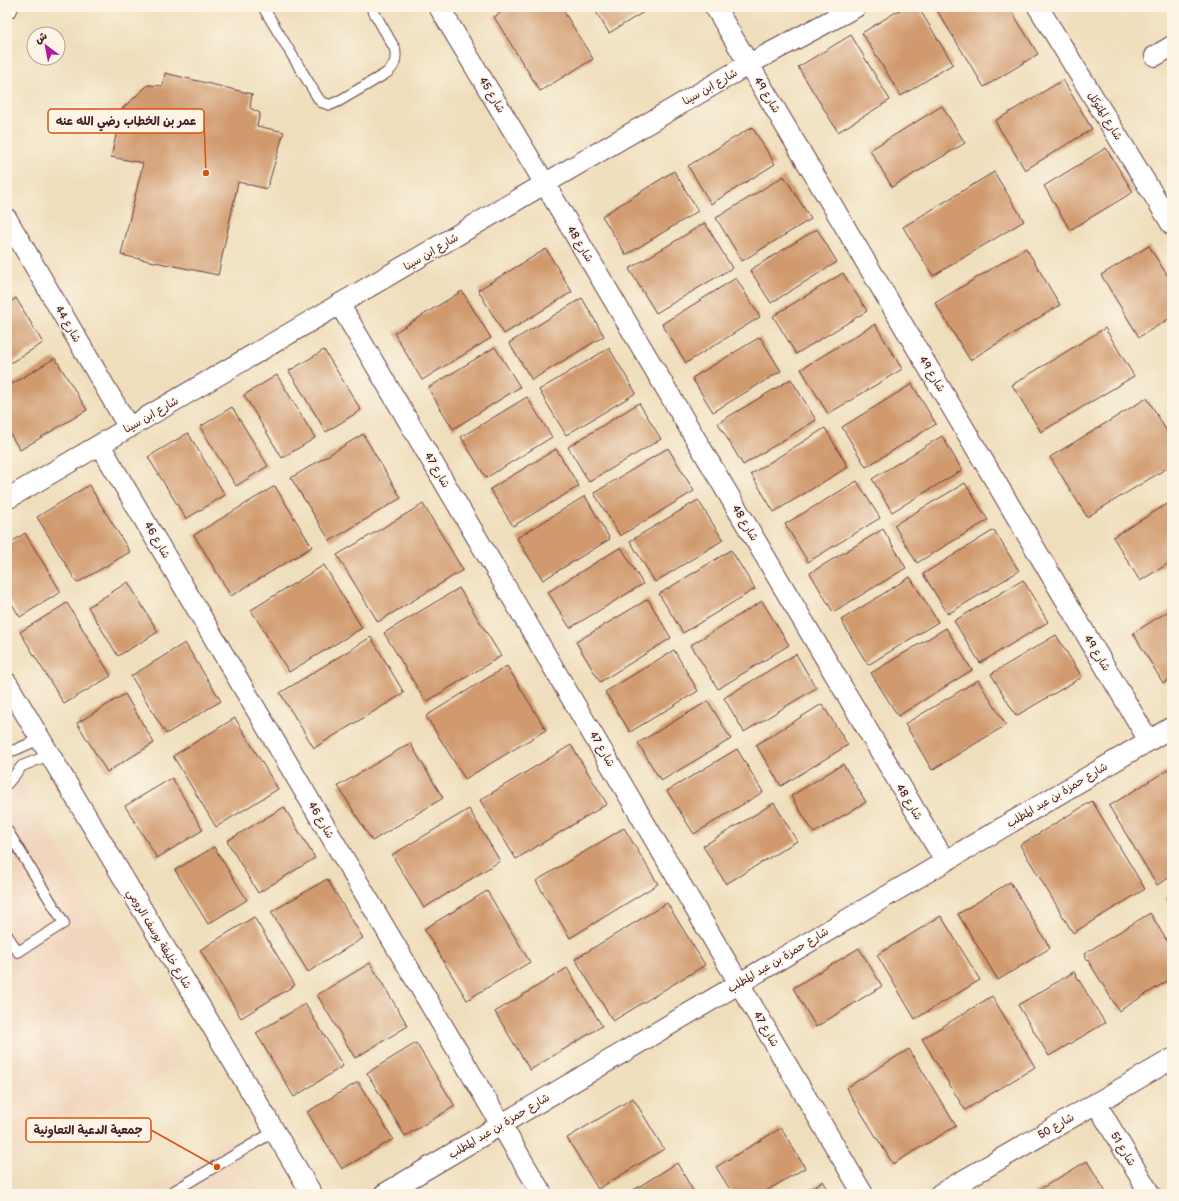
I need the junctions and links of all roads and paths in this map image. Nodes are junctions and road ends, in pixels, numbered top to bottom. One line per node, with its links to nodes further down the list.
1 (263, 7): 2 (lane)
2 (371, 7)
3 (439, 7): 10 (street, شارع 45)
4 (715, 7): 9 (street, شارع 49)
5 (856, 7): 9 (street, شارع ابن سينا)
6 (1038, 7): 12 (street, شارع المتوكل)
7 (1172, 46): 8 (street)
8 (1155, 56)
9 (750, 64): 10 (street, شارع ابن سينا); 19 (street, شارع 49)
10 (545, 184): 13 (street, شارع ابن سينا); 24 (street, شارع 48)
11 (7, 219): 14 (street, شارع 44)
12 (1172, 226)
13 (340, 305): 14 (street, شارع ابن سينا); 26 (street, شارع 47)
14 (129, 428): 15 (street, شارع ابن سينا)
15 (100, 445): 16 (street, شارع ابن سينا); 29 (street, شارع 46)
16 (7, 499)
17 (7, 683): 20 (street, شارع خليفة يوسف الرومي)
18 (1172, 727): 19 (street, شارع حمزة بن عبد المطلب)
19 (1149, 741): 24 (street, شارع حمزة بن عبد المطلب)
20 (45, 747): 21 (lane); 22 (lane); 30 (street, شارع خليفة يوسف الرومي)
21 (7, 751)
22 (7, 784)
23 (7, 830): 25 (lane)
24 (944, 862): 26 (street, شارع حمزة بن عبد المطلب)
25 (7, 935)
26 (739, 983): 29 (street, شارع حمزة بن عبد المطلب); 35 (street, شارع 47)
27 (1172, 1059): 28 (street, شارع 50)
28 (1096, 1103): 36 (street, شارع 50); 37 (street, شارع 51)
29 (501, 1125): 33 (street, شارع حمزة بن عبد المطلب); 34 (street, شارع 46)
30 (275, 1131): 31 (lane); 32 (street, شارع خليفة يوسف الرومي)
31 (169, 1194)
32 (312, 1194)
33 (384, 1194)
34 (542, 1194)
35 (863, 1194)
36 (940, 1194)
37 (1150, 1194)

